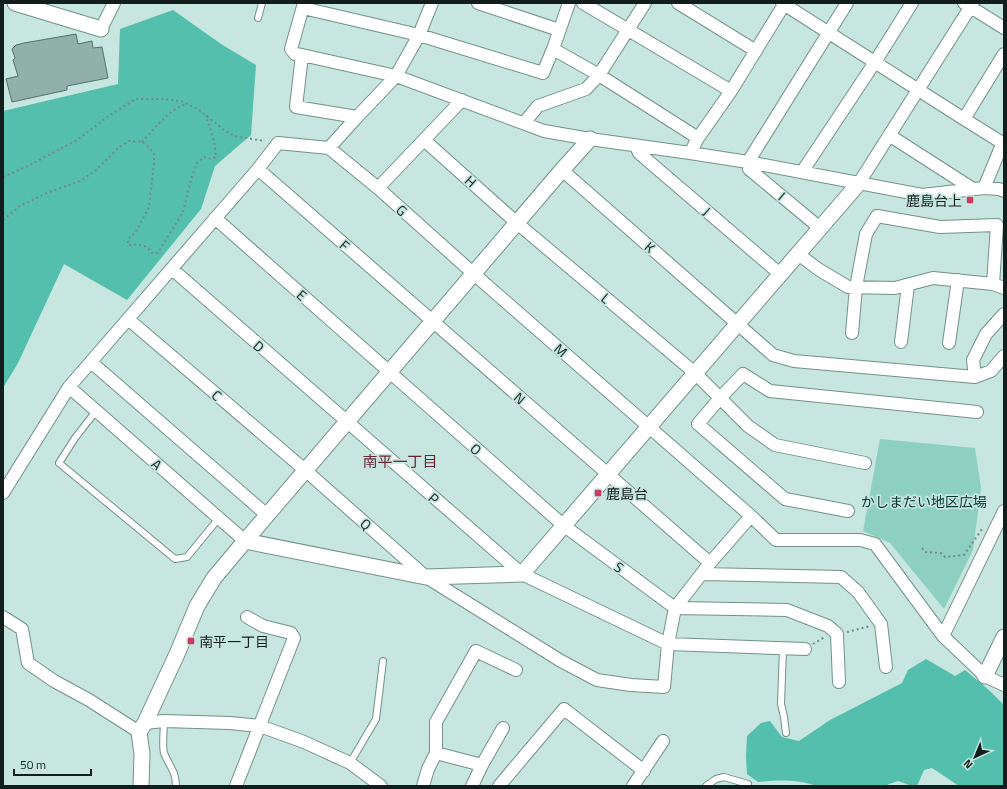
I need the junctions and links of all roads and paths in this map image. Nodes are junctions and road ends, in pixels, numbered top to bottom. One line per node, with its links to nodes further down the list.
1 (15, 3): 17 (street)
2 (114, 3): 17 (street)
3 (262, 3): 15 (lane)
4 (432, 3): 21 (street)
5 (478, 3): 18 (street)
6 (569, 3): 18 (street)
7 (583, 3): 19 (street)
8 (645, 3): 19 (street)
9 (678, 3): 23 (street)
10 (847, 3): 20 (street)
11 (912, 3): 26 (street)
12 (784, 4): 20 (street); 23 (street)
13 (969, 4): 16 (street); 29 (street)
14 (304, 5): 21 (street); 25 (street)
15 (258, 18)
16 (1004, 28)
17 (101, 30)
18 (560, 30): 22 (street)
19 (628, 30): 27 (street); 30 (street)
20 (829, 33): 26 (street); 47 (street)
21 (419, 35): 22 (street); 28 (street)
22 (553, 49): 27 (street)
23 (756, 51): 30 (street)
24 (1004, 54): 35 (street)
25 (302, 55): 28 (street); 34 (street)
26 (875, 62): 29 (street); 50 (street)
27 (599, 75): 36 (street); 38 (street)
28 (396, 76): 31 (street); 34 (street)
29 (918, 90): 35 (street); 37 (street)
30 (731, 91): 38 (street)
31 (462, 100): 36 (street); 40 (street)
32 (187, 104): 33 (path); 41 (path); 51 (path)
33 (206, 115): 41 (path); 42 (path)
34 (357, 117): 45 (street)
35 (964, 119): 43 (street)
36 (524, 123): 39 (street)
37 (889, 135): 52 (street); 54 (street)
38 (698, 138): 46 (street)
39 (590, 139): 44 (street); 49 (street)
40 (424, 140): 53 (street); 58 (street, H)
41 (142, 142): 57 (path)
42 (278, 143): 45 (street); 48 (street)
43 (1004, 145): 54 (street)
44 (636, 146): 46 (street); 63 (street, J)
45 (329, 148): 53 (street, G)
46 (690, 152): 47 (street)
47 (748, 162): 50 (street); 59 (street, I)
48 (258, 169): 56 (street); 70 (street, F)
49 (562, 170): 58 (street); 71 (street, K)
50 (802, 172): 52 (street)
51 (3, 177)
52 (859, 183): 54 (street); 59 (street)
53 (378, 188): 62 (street, G)
54 (978, 189): 55 (street)
55 (1004, 191)
56 (215, 218): 61 (street); 77 (street, E)
57 (3, 220)
58 (517, 223): 62 (street); 78 (street, L)
59 (820, 228): 60 (street)
60 (798, 254): 63 (street); 67 (street)
61 (172, 269): 69 (street); 84 (street, D)
62 (474, 274): 70 (street); 85 (street, M)
63 (780, 274): 71 (street)
64 (958, 280): 65 (street); 66 (street); 74 (street)
65 (908, 285): 67 (street); 73 (street)
66 (998, 286): 67 (street)
67 (856, 287): 72 (street)
68 (1004, 314): 79 (street)
69 (128, 319): 76 (street); 87 (street, C)
70 (433, 322): 77 (street); 88 (street, N)
71 (738, 323): 78 (street); 79 (street, K)
72 (852, 334)
73 (901, 342)
74 (949, 343)
75 (1004, 356): 79 (street)
76 (92, 362): 80 (street); 92 (street)
77 (390, 372): 84 (street); 96 (street, O)
78 (695, 373): 81 (street, L); 85 (street)
79 (975, 377)
80 (69, 387): 82 (street, A); 89 (street)
81 (720, 398): 83 (street); 86 (street, L); 90 (street)
82 (96, 411): 94 (street, A); 94 (lane)
83 (977, 412)
84 (347, 422): 87 (street); 100 (street, P)
85 (648, 427): 88 (street); 93 (street, M)
86 (865, 463)
87 (305, 470): 92 (street); 102 (street, Q)
88 (608, 474): 96 (street); 99 (street, N)
89 (3, 493)
90 (848, 511)
91 (1004, 511): 108 (street)
92 (267, 515): 97 (street)
93 (751, 516): 99 (street); 108 (street, M)
94 (219, 518): 97 (street, A)
95 (985, 524): 98 (path)
96 (563, 525): 100 (street); 103 (street, S)
97 (245, 540): 102 (street); 121 (street)
98 (922, 548)
99 (710, 563): 101 (street)
100 (522, 574): 102 (street); 110 (street, P)
101 (701, 574): 103 (street); 106 (street)
102 (426, 577): 110 (street, Q)
103 (675, 608): 107 (street); 110 (street)
104 (3, 617): 121 (street)
105 (246, 617): 120 (street)
106 (881, 624): 107 (path); 114 (street)
107 (836, 633): 112 (path); 117 (street)
108 (943, 636): 116 (street, M)
109 (1004, 637): 116 (street)
110 (668, 644): 111 (street)
111 (783, 648): 112 (street); 123 (lane)
112 (805, 649)
113 (383, 661): 126 (lane)
114 (886, 667)
115 (516, 670): 125 (street)
116 (985, 676): 118 (street, M)
117 (839, 682)
118 (1004, 685)
119 (164, 721): 120 (street); 121 (street); 132 (lane)
120 (260, 726): 126 (street); 133 (street)
121 (142, 728): 131 (street)
122 (503, 728): 127 (street)
123 (786, 733)
124 (664, 741): 128 (street)
125 (436, 753): 127 (street); 135 (street)
126 (350, 762): 134 (street)
127 (482, 765): 130 (street)
128 (644, 771): 136 (street); 137 (street)
129 (748, 784): 138 (lane)
130 (475, 785)
131 (141, 786)
132 (176, 786)
133 (236, 786)
134 (381, 786)
135 (423, 786)
136 (499, 786)
137 (633, 786)
138 (706, 786)

